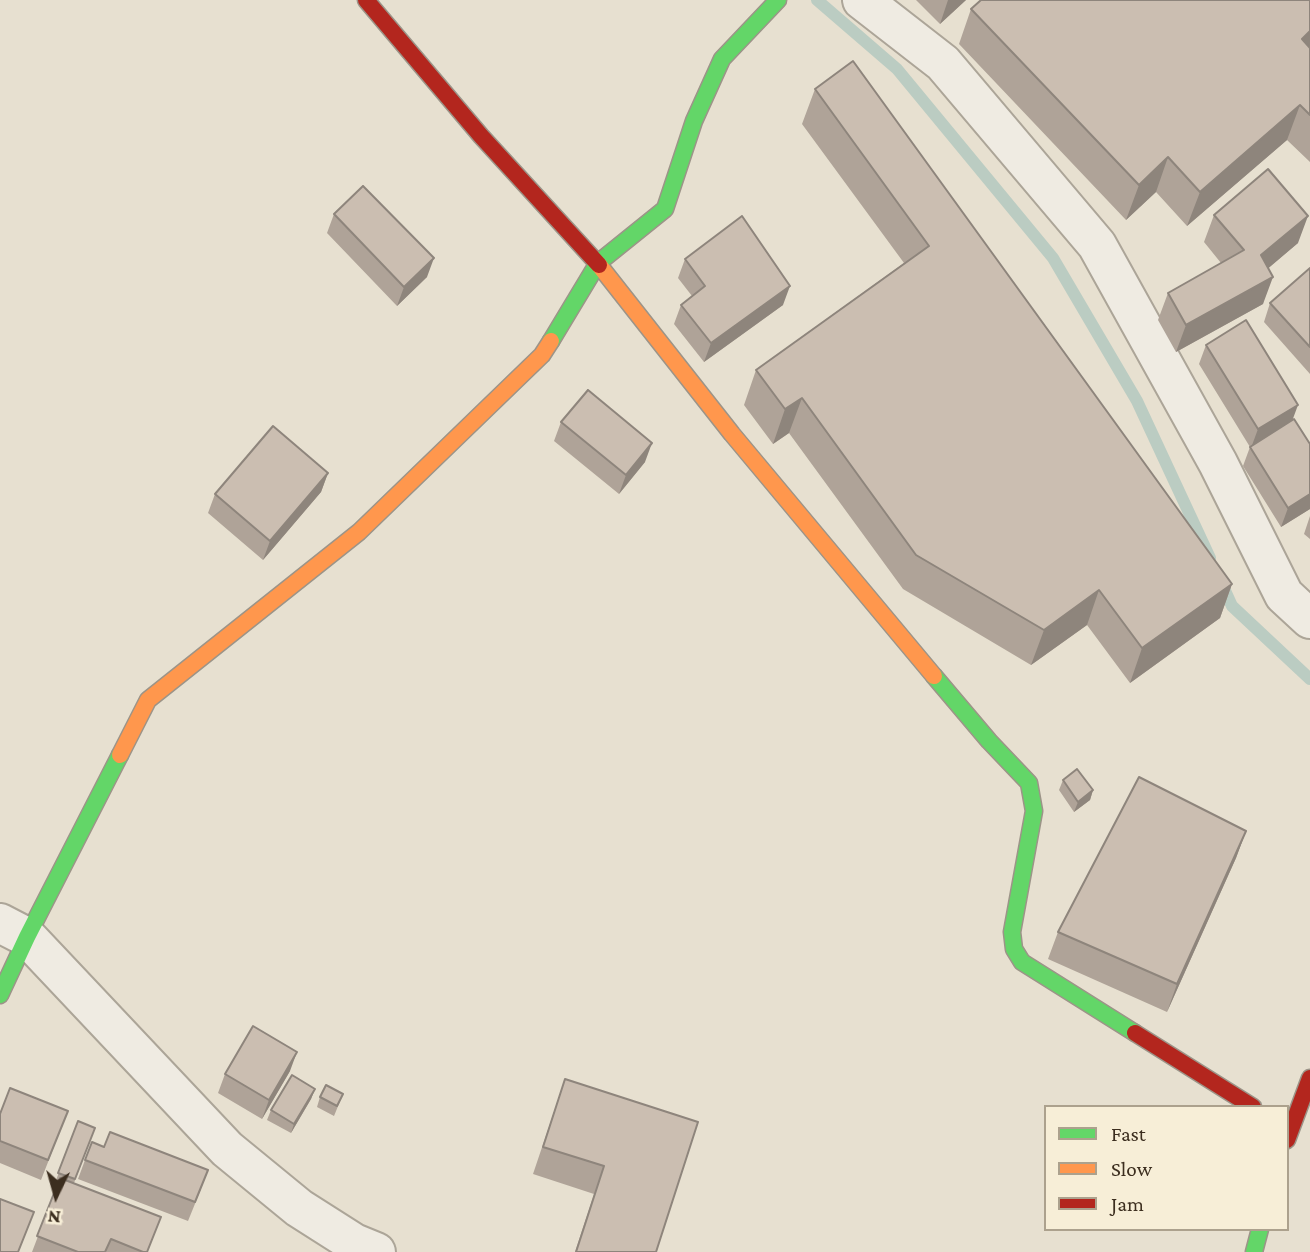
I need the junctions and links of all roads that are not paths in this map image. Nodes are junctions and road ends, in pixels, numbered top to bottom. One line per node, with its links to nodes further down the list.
1 (366, 0): 4 (main road)
2 (778, 0): 4 (main road)
3 (862, 0): 5 (street)
4 (598, 264): 6 (main road); 9 (main road)
5 (1310, 620)
6 (13, 930): 7 (main road); 12 (street)
7 (0, 995)
8 (1310, 1077): 10 (main road)
9 (1250, 1105)
10 (1289, 1130)
11 (1259, 1231): 13 (main road)
12 (376, 1252)
13 (1254, 1252)

